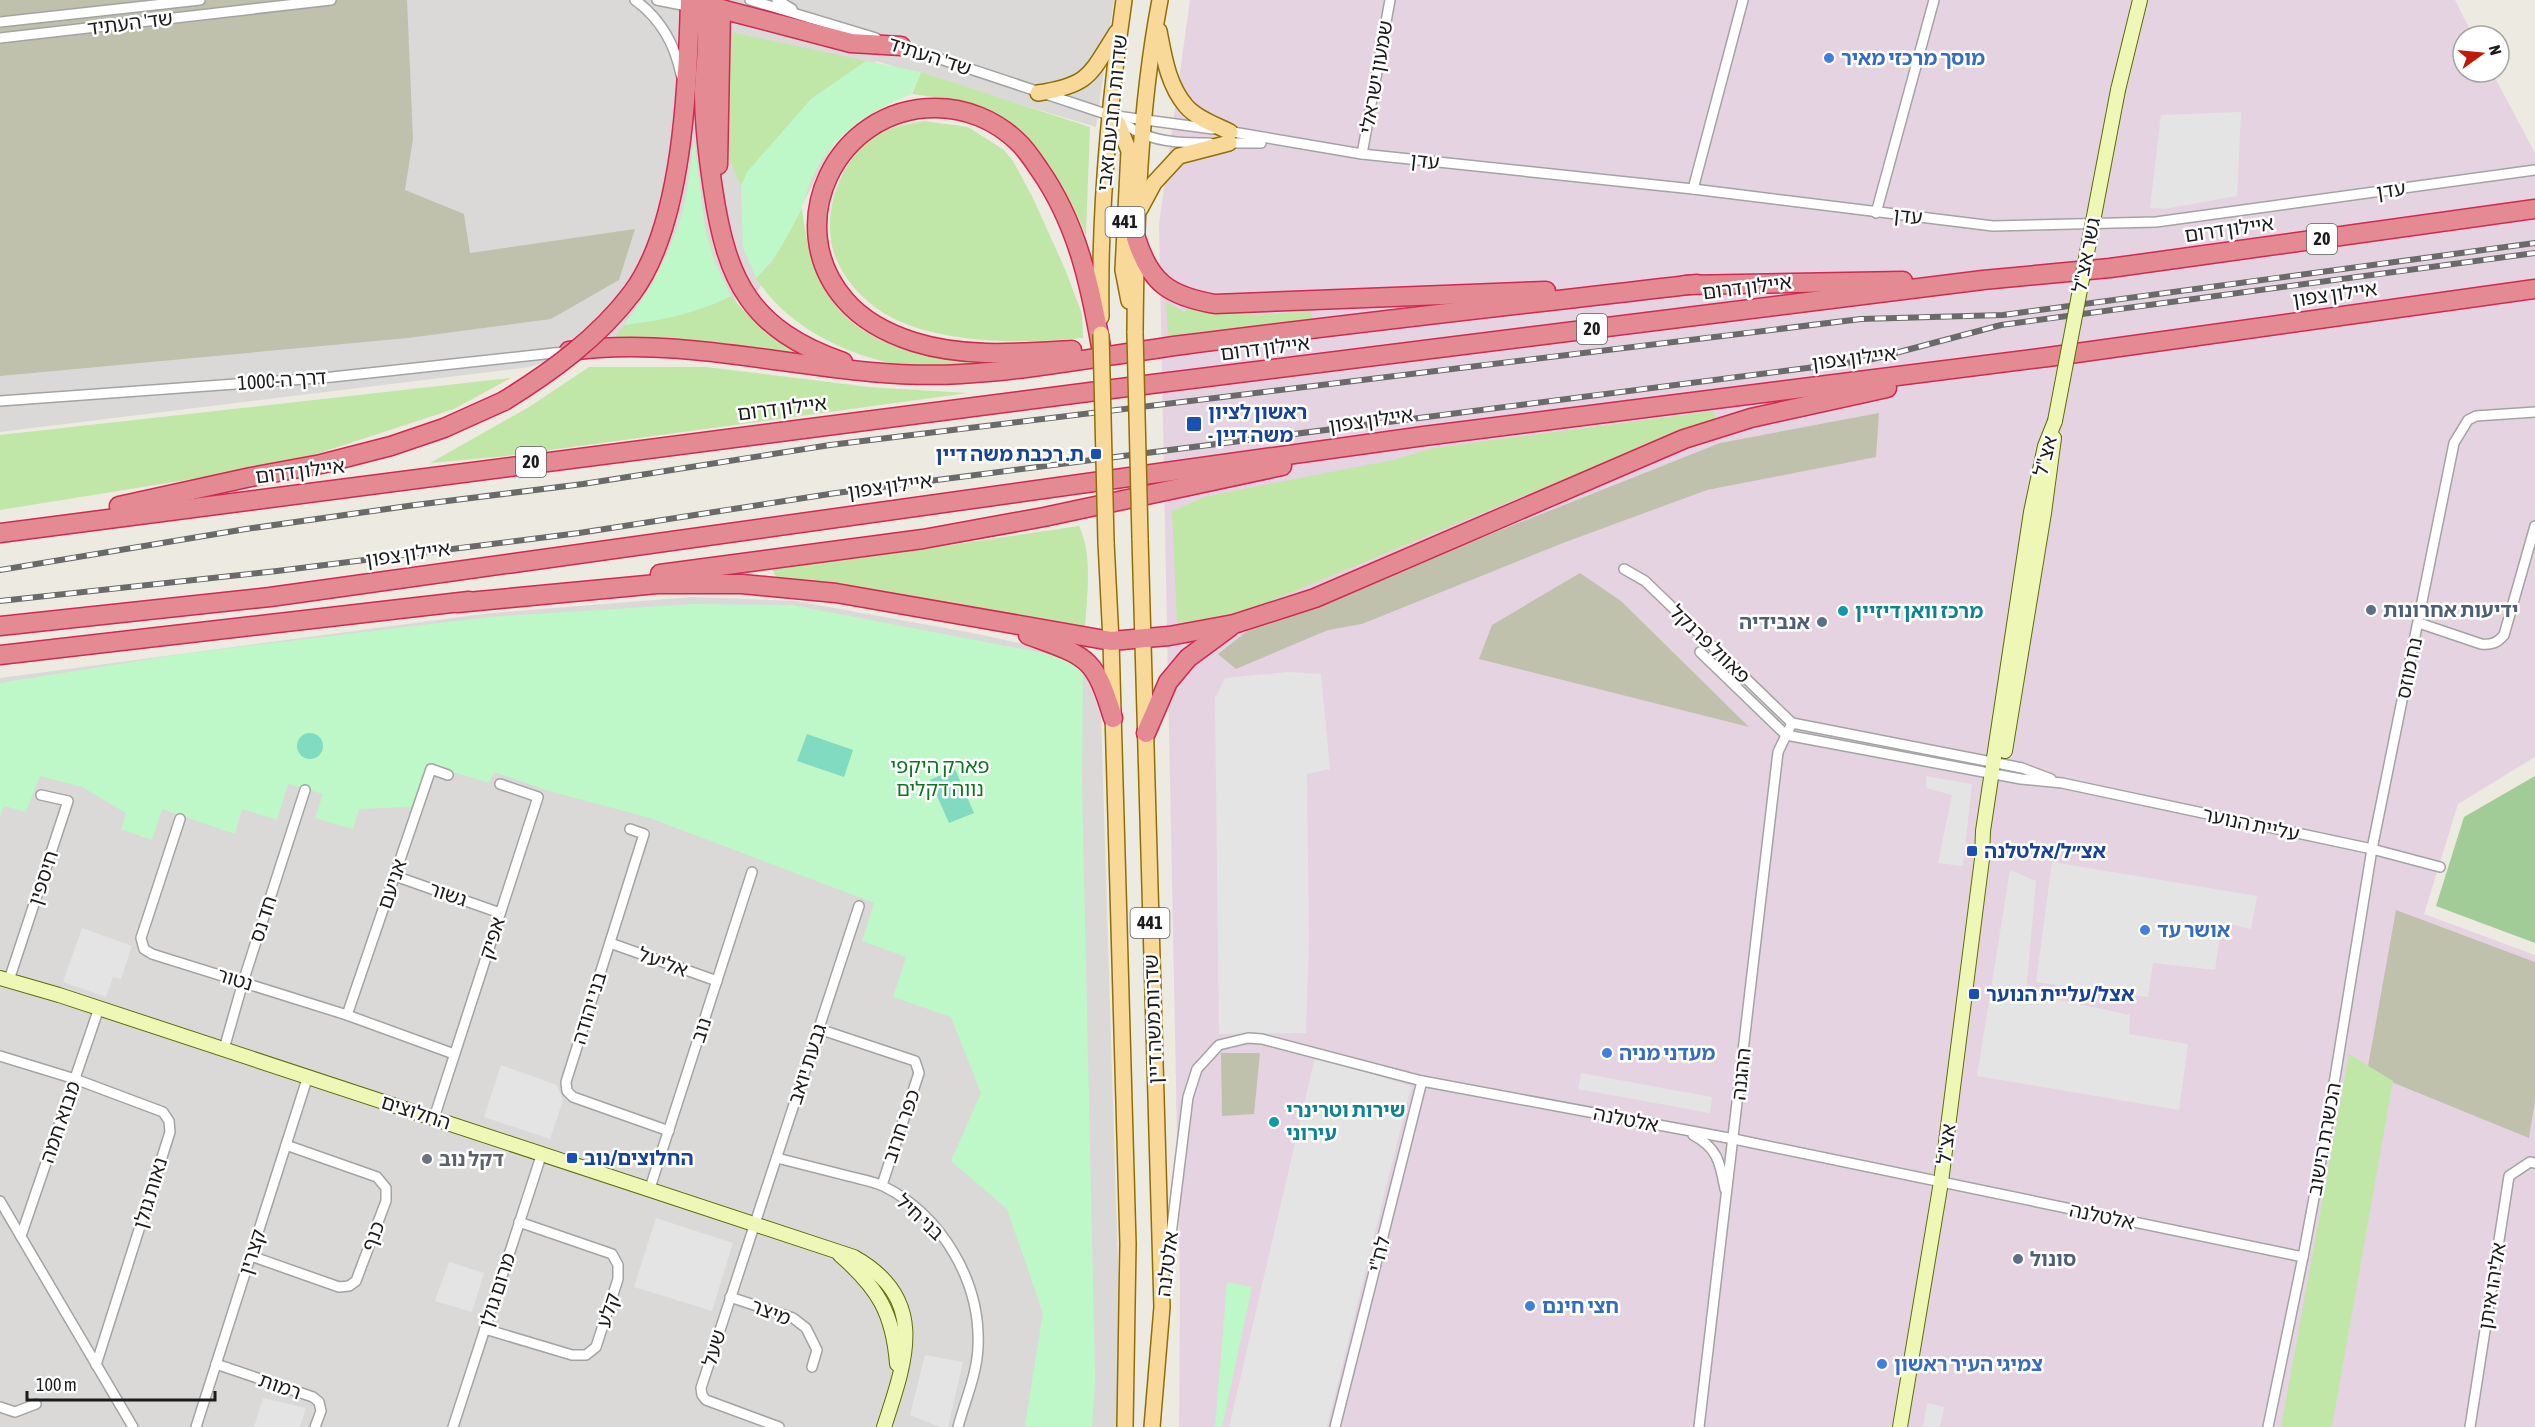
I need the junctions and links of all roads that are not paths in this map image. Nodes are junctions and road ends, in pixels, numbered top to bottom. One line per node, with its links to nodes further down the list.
1 (200, 0): 13 (street, שד' העתיד)
2 (331, 0): 19 (street, שד' העתיד)
3 (635, 0): 22 (street)
4 (657, 0): 14 (street)
5 (750, 0): 15 (street, שד' העתיד)
6 (777, 0): 15 (street)
7 (1124, 0): 18 (main road, שדרות רחבעם זאבי / 441)
8 (1160, 0): 16 (main road, שדרות רחבעם זאבי / 441)
9 (1390, 0): 26 (street, שמעון ישראלי)
10 (1743, 0): 28 (street)
11 (1934, 0): 30 (street)
12 (2140, 0): 44 (street, גשר אצ"ל, bridge)
13 (164, 2): 17 (street, שד' העתיד)
14 (703, 5): 20 (highway); 22 (highway); 41 (highway)
15 (804, 16): 20 (street, שד' העתיד)
16 (1156, 19): 24 (main road, שדרות רחבעם זאבי / 441); 25 (main road)
17 (0, 22)
18 (1120, 27): 21 (main road); 23 (main road, שדרות רחבעם זאבי / 441)
19 (0, 38)
20 (901, 46): 21 (street, שד' העתיד)
21 (1038, 93): 23 (street, שד' העתיד)
22 (684, 99): 47 (highway, bridge)
23 (1109, 115): 24 (street, עדן); 24 (street, עדן); 36 (main road, 441); 37 (main road, שדרות רחבעם זאבי / 441)
24 (1143, 127): 25 (street, עדן); 25 (street, עדן); 31 (main road, שדרות רחבעם זאבי / 441)
25 (1230, 137): 26 (street, עדן); 31 (main road)
26 (1362, 154): 28 (street, עדן)
27 (2535, 170): 30 (street, עדן)
28 (1693, 189): 30 (street, עדן)
29 (2535, 209): 33 (highway, איילון דרום / 20)
30 (1876, 213)
31 (1137, 214): 32 (main road, שדרות רחבעם זאבי / 441)
32 (1136, 238): 34 (highway); 36 (main road, שדרות רחבעם זאבי / 441)
33 (1983, 280): 34 (highway); 47 (highway, איילון דרום / 20)
34 (1697, 284): 38 (highway)
35 (2535, 289): 40 (highway, איילון צפון)
36 (1135, 333): 54 (main road, שדרות משה דיין / 441, bridge)
37 (1100, 338): 38 (highway); 55 (main road, שדרות משה דיין / 441, bridge)
38 (1181, 345): 41 (highway)
39 (563, 352): 41 (highway); 42 (street, דרך ה-1000)
40 (2048, 357): 45 (highway, איילון צפון); 52 (highway)
41 (870, 372)
42 (1, 400)
43 (2535, 411): 51 (street, נח מוזס)
44 (2055, 421): 62 (street, אצ"ל)
45 (1424, 436): 49 (highway); 53 (highway, איילון צפון)
46 (2535, 526): 51 (street)
47 (2, 532)
48 (1624, 569): 59 (street, פאוול פרנקל)
49 (457, 603): 50 (highway); 57 (highway)
50 (975, 616): 55 (highway); 58 (highway)
51 (2419, 623): 69 (street, נח מוזס)
52 (1234, 624): 54 (highway); 60 (highway)
53 (0, 626)
54 (1144, 638): 55 (highway); 60 (main road, שדרות משה דיין / 441)
55 (1111, 641): 58 (main road, שדרות משה דיין / 441)
56 (1700, 652): 61 (street, פאוול פרנקל)
57 (0, 656)
58 (1113, 718): 121 (main road, שדרות משה דיין / 441)
59 (1792, 723): 61 (street, ההגנה); 62 (street, עליית הנוער)
60 (1146, 733): 107 (main road, שדרות משה דיין / 441)
61 (1786, 735): 62 (street, עליית הנוער); 91 (street, ההגנה)
62 (1998, 769): 69 (street, עליית הנוער); 96 (street, אצ"ל)
63 (448, 775): 72 (street, אניעם)
64 (500, 784): 74 (street, אפיק)
65 (305, 790): 78 (street, חד נס)
66 (40, 795): 76 (street, חיספין)
67 (180, 819): 78 (street, נטור)
68 (630, 830): 75 (street, בני יהודה)
69 (2372, 849): 70 (street, עליית הנוער); 105 (street, הכשרת הישוב)
70 (2440, 867)
71 (752, 872): 77 (street, נוב)
72 (395, 876): 74 (street, גשור); 80 (street, אניעם)
73 (859, 906): 81 (street, גבעת יואב)
74 (500, 913): 83 (street, אפיק)
75 (610, 943): 77 (street, אליעל); 90 (street, בני יהודה)
76 (3, 980): 79 (street, החלוצים)
77 (717, 981): 90 (street, נוב)
78 (243, 982): 80 (street, נטור); 82 (street, חד נס)
79 (99, 1008): 82 (street, החלוצים); 86 (street, מבוא חמה)
80 (347, 1015): 83 (street, נטור)
81 (819, 1029): 94 (street, גבעת יואב); 97 (street, כפר חרוב)
82 (224, 1049): 85 (street, החלוצים)
83 (454, 1054): 88 (street, אפיק)
84 (0, 1056): 86 (street)
85 (308, 1077): 88 (street, החלוצים); 92 (street, קצרין)
86 (75, 1079): 103 (street, מבוא חמה); 110 (street, נאות גולן)
87 (1422, 1081): 89 (street, אלטלנה); 107 (street, אלטלנה); 123 (street, לח"י)
88 (434, 1118): 93 (street, החלוצים)
89 (1683, 1130): 91 (street, אלטלנה); 99 (street)
90 (669, 1131): 98 (street, נוב)
91 (1734, 1139): 96 (street, אלטלנה); 99 (street, ההגנה)
92 (286, 1145): 104 (street, קצרין); 104 (street, כנף)
93 (542, 1153): 98 (street, החלוצים); 101 (street, מרום גולן)
94 (777, 1158): 97 (street, בני חיל); 102 (street, גבעת יואב)
95 (2535, 1163): 127 (street, אליהו איתן)
96 (1941, 1182): 105 (street, אלטלנה); 125 (street, אצ"ל)
97 (882, 1185): 120 (street, בני חיל)
98 (651, 1188): 102 (street, החלוצים)
99 (1727, 1197): 124 (street, ההגנה)
100 (0, 1201): 103 (street)
101 (519, 1222): 108 (street, מרום גולן); 108 (street, קלע)
102 (755, 1223): 106 (street, שעל); 119 (street, החלוצים)
103 (21, 1236): 110 (street)
104 (250, 1256): 109 (street, קצרין)
105 (2303, 1257): 126 (street, הכשרת הישוב)
106 (730, 1297): 111 (street, מיצר); 118 (street, שעל)
107 (1162, 1307): 122 (main road, שדרות משה דיין / 441)
108 (485, 1329): 117 (street, מרום גולן)
109 (216, 1364): 115 (street, קצרין); 116 (street, רמות)
110 (96, 1365): 114 (street)
111 (812, 1367)
112 (36, 1404): 113 (street)
113 (0, 1407)
114 (133, 1427)
115 (196, 1427)
116 (315, 1427)
117 (453, 1427)
118 (779, 1427)
119 (884, 1427)
120 (958, 1427)
121 (1125, 1427)
122 (1152, 1427)
123 (1335, 1427)
124 (1699, 1427)
125 (1900, 1427)
126 (2268, 1427)
127 (2470, 1427)

